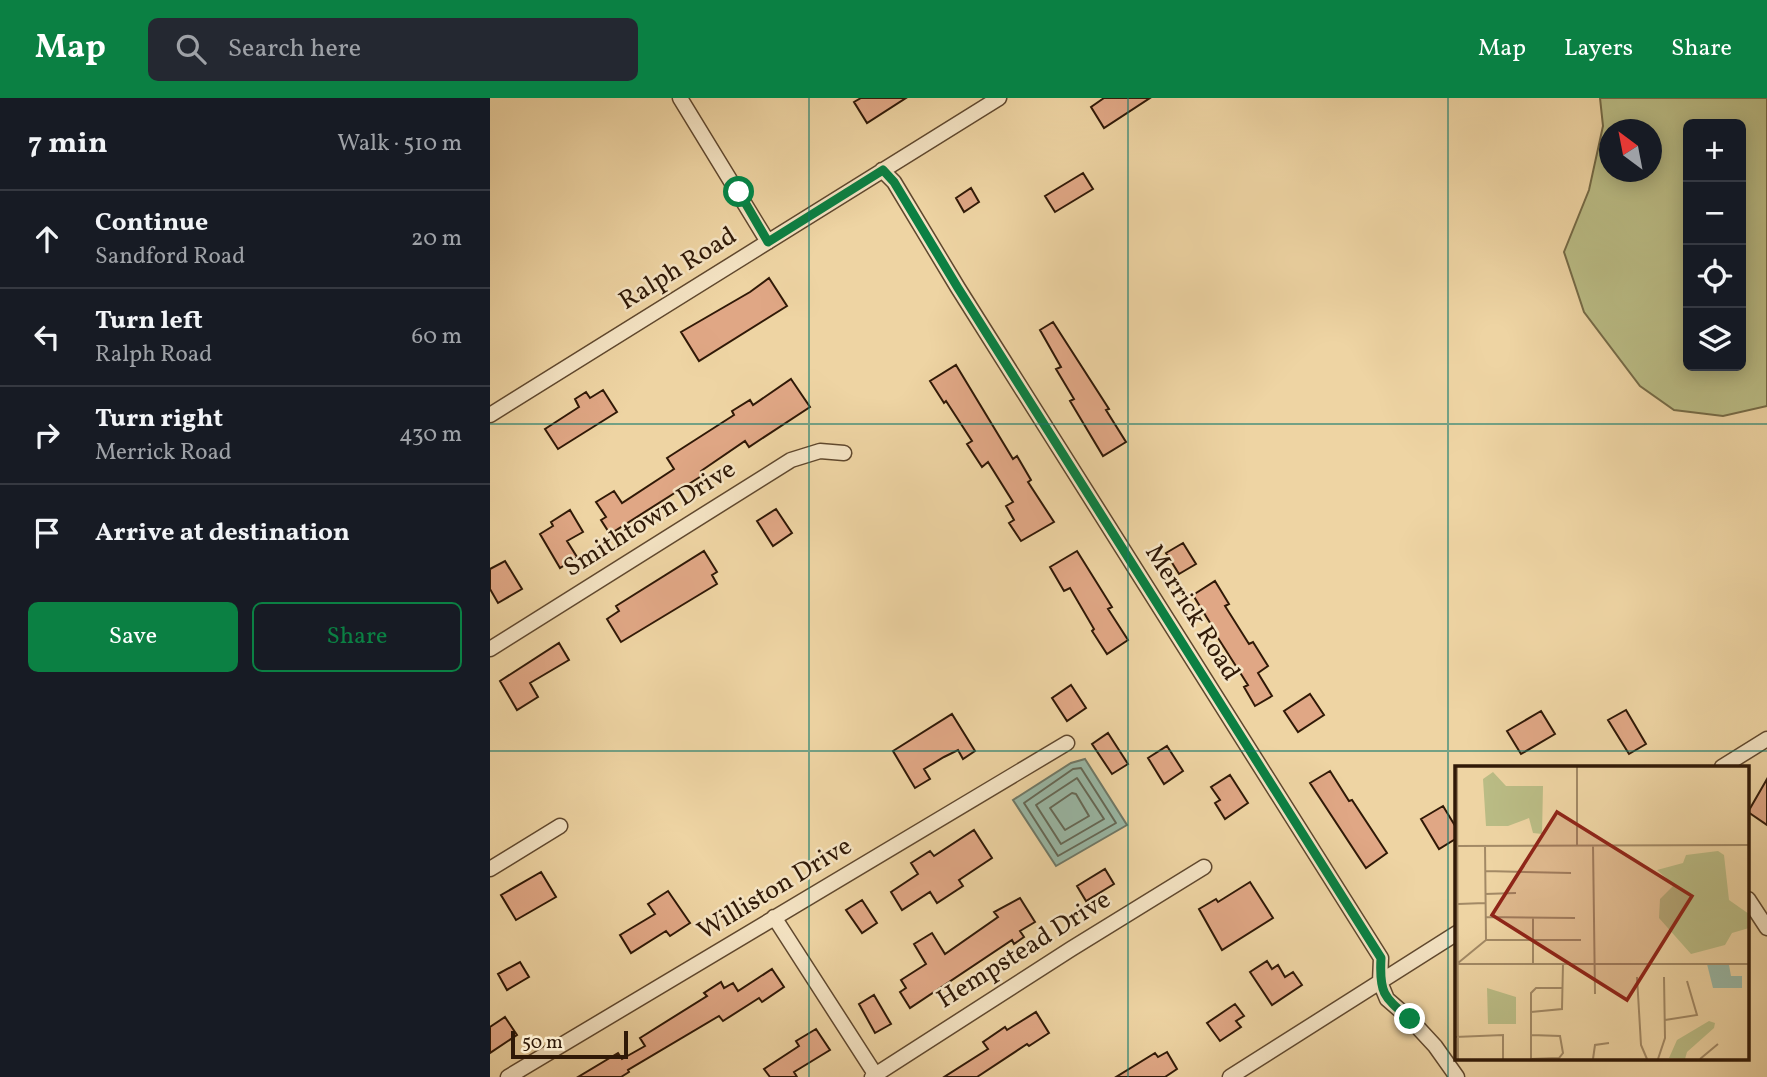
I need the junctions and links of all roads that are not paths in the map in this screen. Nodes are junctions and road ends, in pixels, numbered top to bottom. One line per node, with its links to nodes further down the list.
1 (680, 98): 4 (street)
2 (999, 98): 3 (street, Ralph Road)
3 (883, 170): 4 (street, Ralph Road); 18 (street, Merrick Road)
4 (768, 242): 5 (street, Ralph Road)
5 (490, 415)
6 (844, 453): 7 (street, Smithtown Drive)
7 (490, 649)
8 (1767, 739): 10 (street)
9 (1067, 743): 15 (street, Williston Drive)
10 (1725, 766)
11 (560, 826): 13 (street)
12 (1204, 867): 19 (street, Hempstead Drive)
13 (490, 869)
14 (1750, 902): 16 (street)
15 (774, 917): 19 (street); 20 (street, Williston Drive)
16 (1767, 928)
17 (1455, 934): 18 (street)
18 (1380, 982): 21 (street); 22 (street, Merrick Road)
19 (875, 1076)
20 (508, 1077)
21 (1230, 1077)
22 (1457, 1077)

